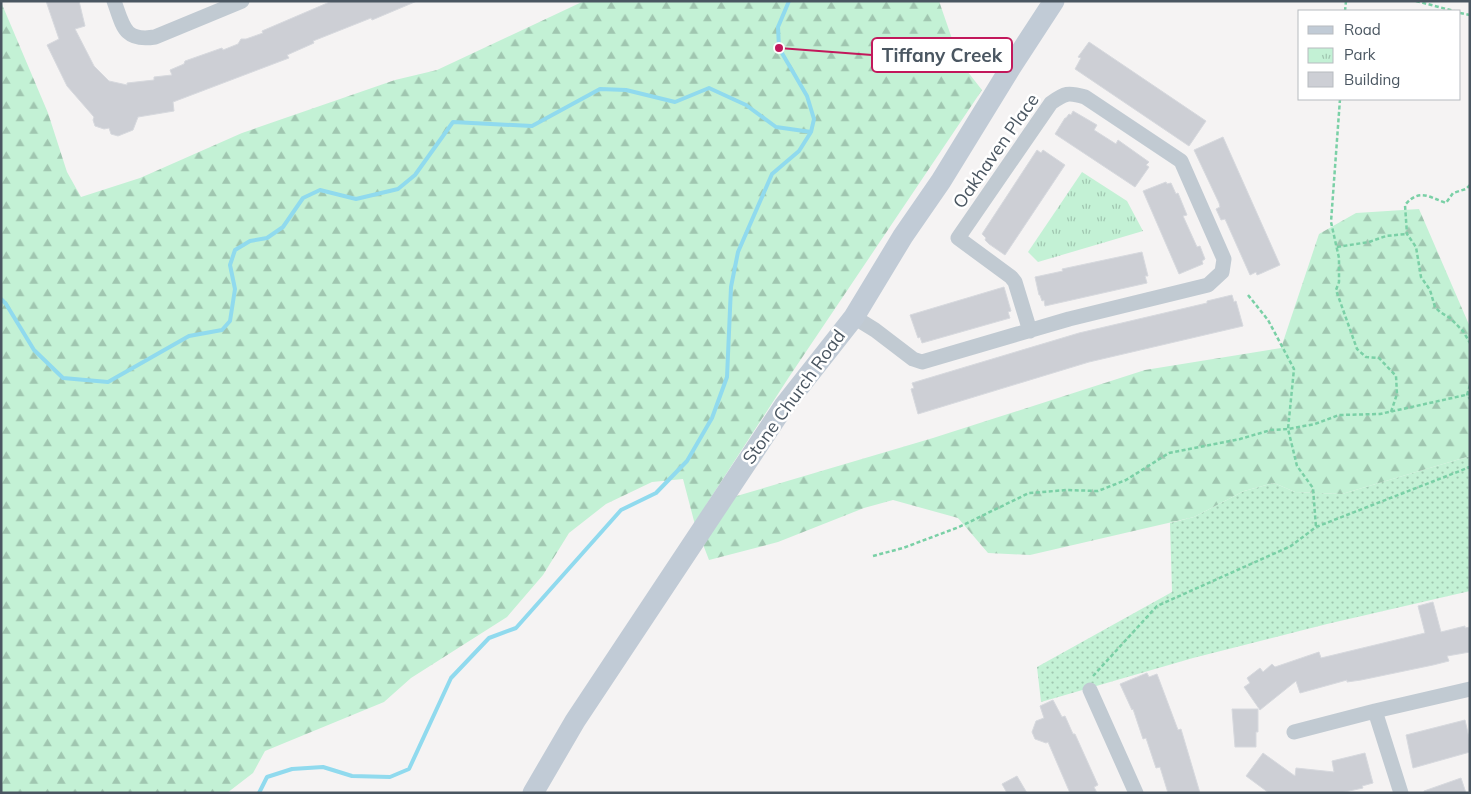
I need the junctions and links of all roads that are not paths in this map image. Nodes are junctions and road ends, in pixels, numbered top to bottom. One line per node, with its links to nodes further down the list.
1 (114, 1): 2 (street)
2 (242, 1)
3 (1054, 1): 4 (main road, Stone Church Road)
4 (854, 317): 5 (street, Oakhaven Place); 10 (main road, Stone Church Road)
5 (1030, 331): 5 (street, Oakhaven Place)
6 (1470, 689): 8 (street)
7 (1090, 690): 11 (street)
8 (1375, 711): 9 (street); 12 (street)
9 (1294, 732)
10 (533, 793)
11 (1136, 793)
12 (1402, 793)

